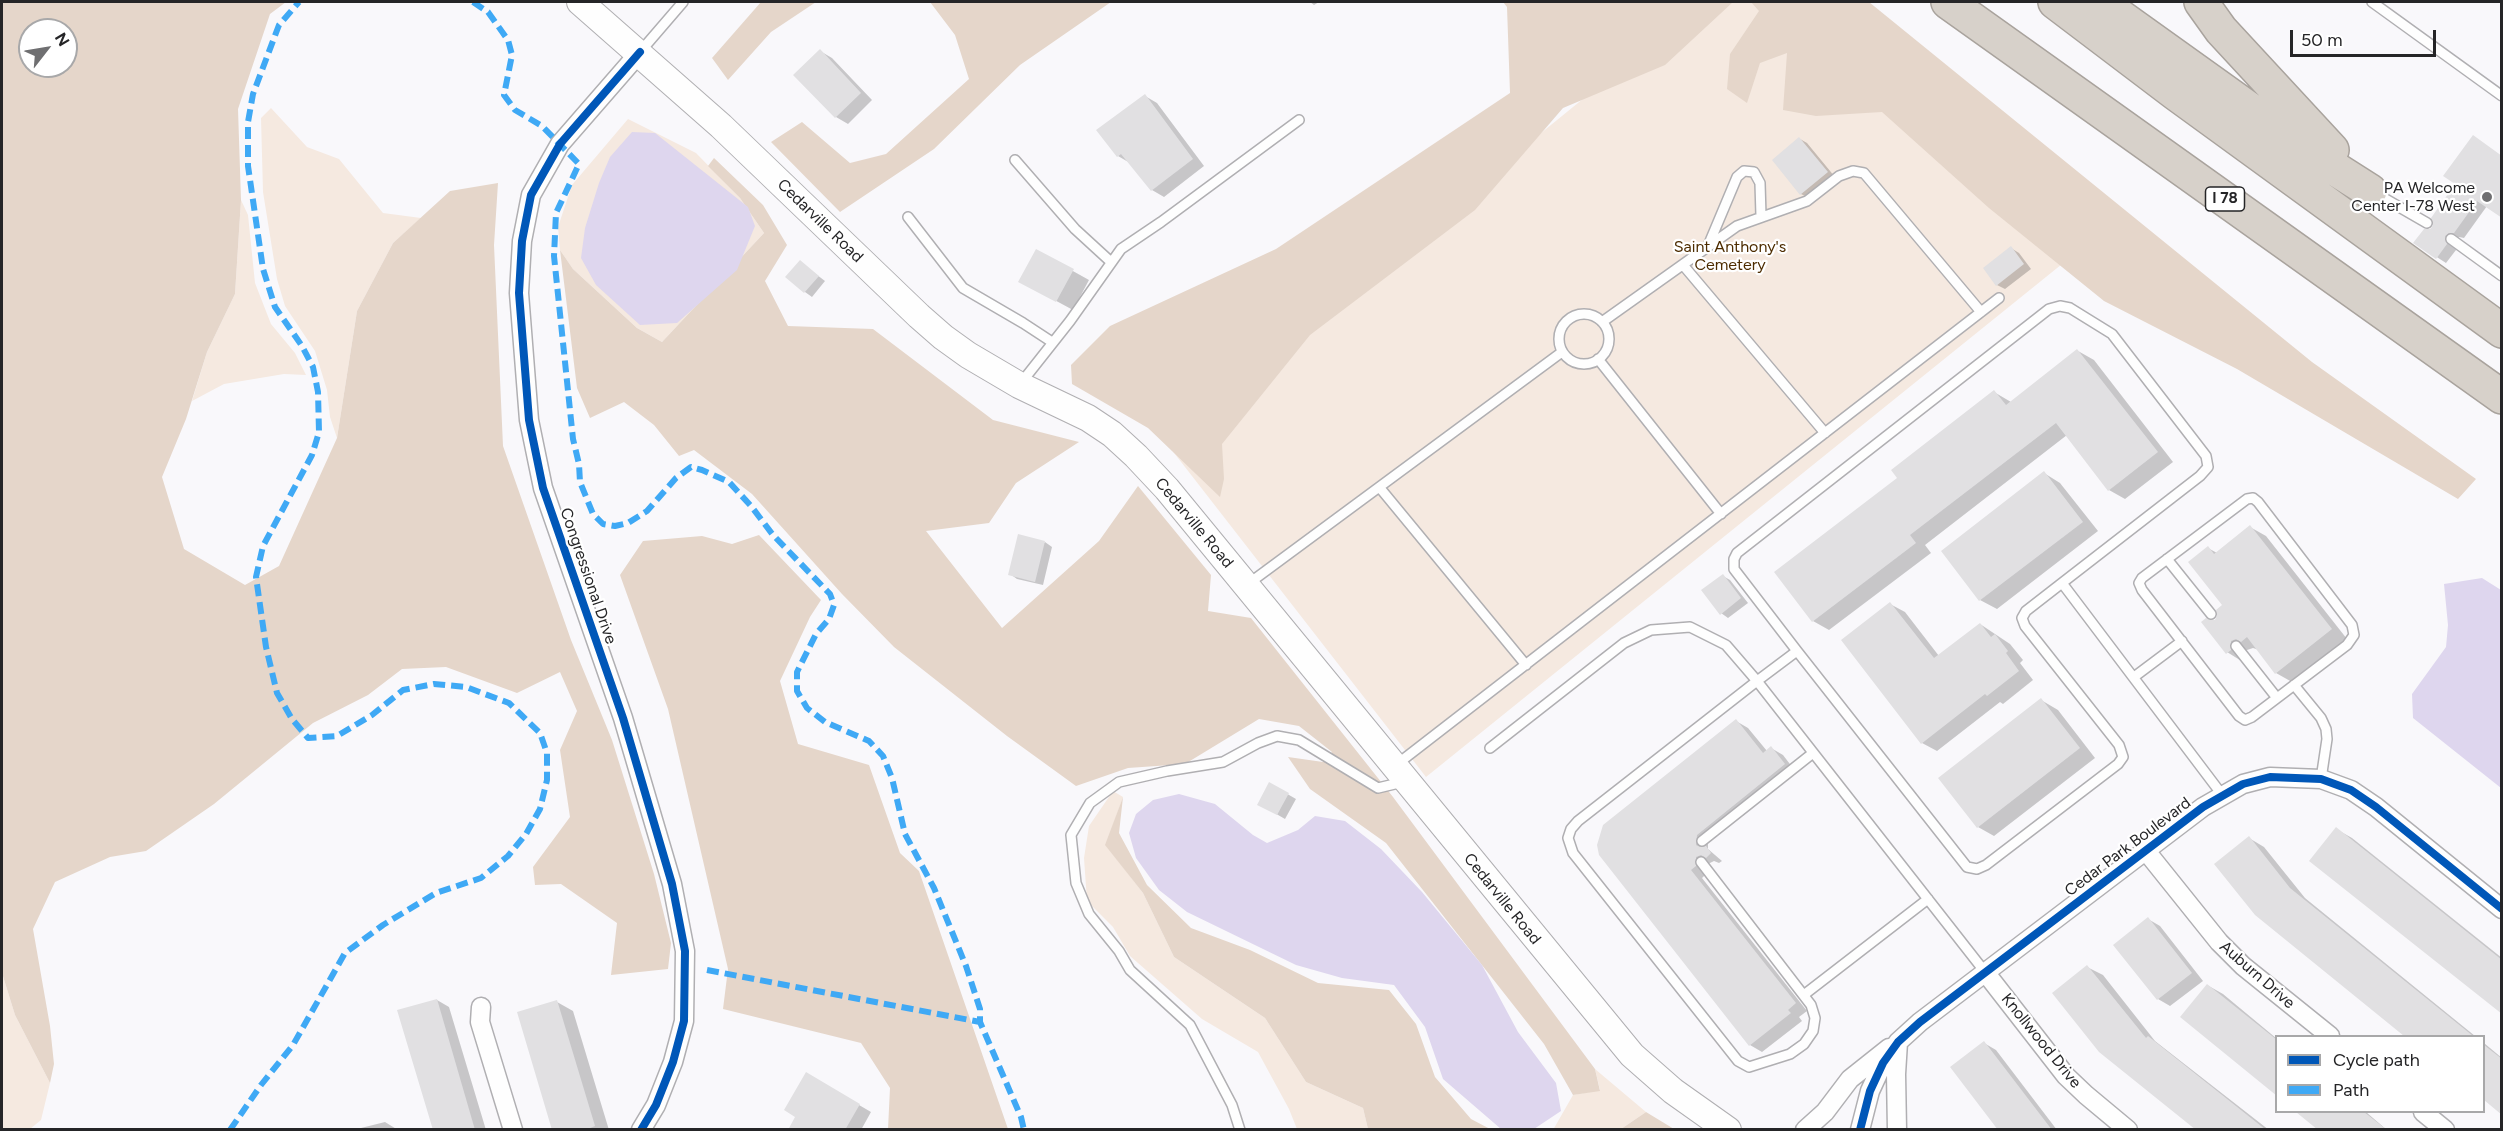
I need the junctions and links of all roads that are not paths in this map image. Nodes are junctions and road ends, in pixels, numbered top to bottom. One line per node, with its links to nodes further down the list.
1 (580, 2): 8 (main road, Cedarville Road)
2 (683, 2): 8 (lane)
3 (1948, 2): 29 (highway, I 78)
4 (2055, 2): 24 (highway)
5 (2100, 2): 12 (highway)
6 (2201, 2): 12 (highway)
7 (2372, 2): 9 (lane)
8 (640, 52): 28 (main road, Cedarville Road); 63 (street, Congressional Drive)
9 (2502, 96)
10 (1299, 120): 18 (lane)
11 (1015, 160): 18 (lane)
12 (2370, 191): 15 (lane)
13 (1761, 216): 17 (lane); 17 (lane); 22 (lane)
14 (908, 217): 25 (lane)
15 (2427, 223)
16 (2451, 239): 20 (lane)
17 (1707, 248): 19 (lane)
18 (1111, 262): 25 (lane)
19 (1683, 265): 23 (lane); 30 (lane)
20 (2502, 276)
21 (1999, 298): 22 (lane)
22 (1981, 312): 30 (lane)
23 (1602, 322): 26 (lane); 27 (lane)
24 (2502, 331)
25 (1052, 342): 28 (lane)
26 (1562, 352): 27 (lane); 31 (lane)
27 (1598, 359): 32 (lane)
28 (1019, 385): 35 (main road, Cedarville Road)
29 (2502, 397)
30 (1825, 433): 32 (lane)
31 (1380, 488): 35 (lane); 40 (lane)
32 (1721, 514): 40 (lane)
33 (2167, 559): 36 (lane); 37 (lane); 43 (lane)
34 (2062, 583): 39 (lane); 39 (lane); 41 (lane)
35 (1246, 586): 47 (main road, Cedarville Road)
36 (2211, 614)
37 (2182, 642): 41 (lane); 44 (lane)
38 (2236, 646): 44 (lane)
39 (1797, 651): 42 (lane)
40 (1526, 665): 47 (lane)
41 (2134, 677): 49 (lane)
42 (1757, 681): 45 (lane); 46 (lane); 56 (lane)
43 (2294, 685): 44 (lane); 48 (lane)
44 (2277, 698)
45 (1490, 748)
46 (1813, 753): 50 (lane); 53 (lane)
47 (1400, 774): 61 (main road, Cedarville Road); 64 (lane)
48 (2321, 779): 49 (street, Cedar Park Boulevard); 54 (street, Cedar Park Boulevard)
49 (2223, 796): 51 (street, Cedar Park Boulevard)
50 (1702, 841)
51 (2146, 850): 55 (street, Cedar Park Boulevard); 58 (street, Auburn Drive)
52 (1701, 862): 56 (lane)
53 (1928, 899): 55 (lane); 56 (lane)
54 (2502, 909)
55 (1985, 972): 59 (street, Cedar Park Boulevard); 68 (street, Knollwood Drive)
56 (1805, 994)
57 (481, 1007): 62 (street)
58 (2329, 1035)
59 (1898, 1042): 65 (street); 66 (street, Cedar Park Boulevard); 67 (street)
60 (2424, 1113): 69 (street)
61 (1727, 1128)
62 (513, 1130)
63 (641, 1130)
64 (1240, 1130)
65 (1805, 1130)
66 (1860, 1130)
67 (1898, 1130)
68 (2128, 1130)
69 (2445, 1130)

